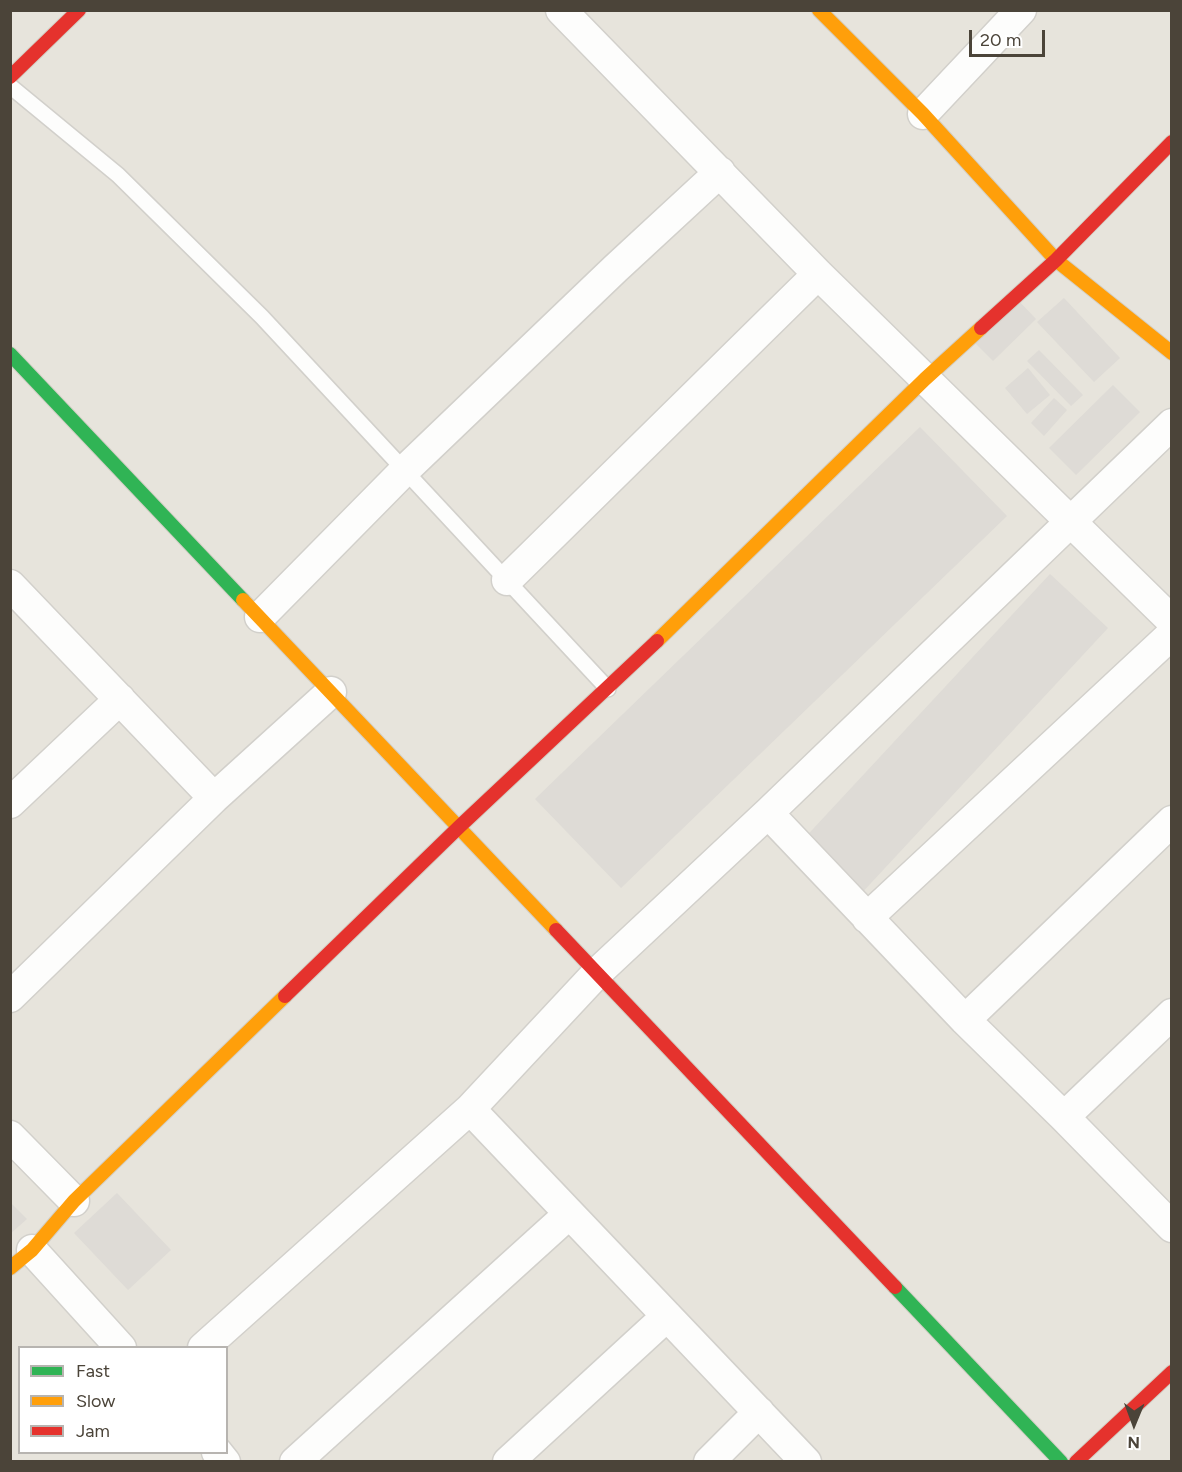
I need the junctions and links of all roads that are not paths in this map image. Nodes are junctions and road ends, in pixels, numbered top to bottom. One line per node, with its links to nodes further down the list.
1 (79, 10): 5 (street)
2 (561, 10): 9 (street)
3 (819, 10): 7 (street)
4 (1021, 10): 7 (street)
5 (10, 77)
6 (10, 86): 16 (lane)
7 (923, 114): 10 (street)
8 (1172, 142): 10 (street)
9 (720, 172): 11 (street); 16 (street)
10 (1056, 260): 12 (street); 14 (street)
11 (818, 274): 14 (street); 18 (street)
12 (1172, 353)
13 (10, 354): 20 (street)
14 (925, 379): 17 (street); 23 (street)
15 (1172, 424): 17 (street)
16 (405, 470): 18 (lane); 20 (street)
17 (1070, 521): 21 (street); 28 (street)
18 (507, 580): 23 (lane)
19 (14, 596): 25 (street)
20 (260, 617): 24 (street)
21 (1172, 621)
22 (1172, 634): 31 (street)
23 (608, 689): 30 (street)
24 (331, 692): 26 (street); 30 (street)
25 (120, 699): 26 (street); 27 (street)
26 (214, 798): 33 (street)
27 (10, 803)
28 (768, 813): 31 (street); 32 (street)
29 (1172, 821): 35 (street)
30 (459, 827): 32 (street); 39 (street)
31 (867, 918): 35 (street)
32 (597, 973): 36 (street); 52 (street)
33 (10, 997)
34 (1172, 1014): 37 (street)
35 (965, 1020): 37 (street)
36 (470, 1109): 40 (street); 45 (street)
37 (1064, 1117): 41 (street)
38 (10, 1136): 39 (street)
39 (74, 1201): 42 (street)
40 (569, 1214): 43 (street); 48 (street)
41 (1172, 1227)
42 (21, 1259): 44 (street)
43 (667, 1316): 47 (street); 49 (street)
44 (120, 1346)
45 (204, 1346)
46 (1172, 1372): 53 (street)
47 (759, 1412): 50 (street); 51 (street)
48 (295, 1461)
49 (508, 1461)
50 (709, 1461)
51 (806, 1461)
52 (1061, 1461)
53 (1076, 1461)

